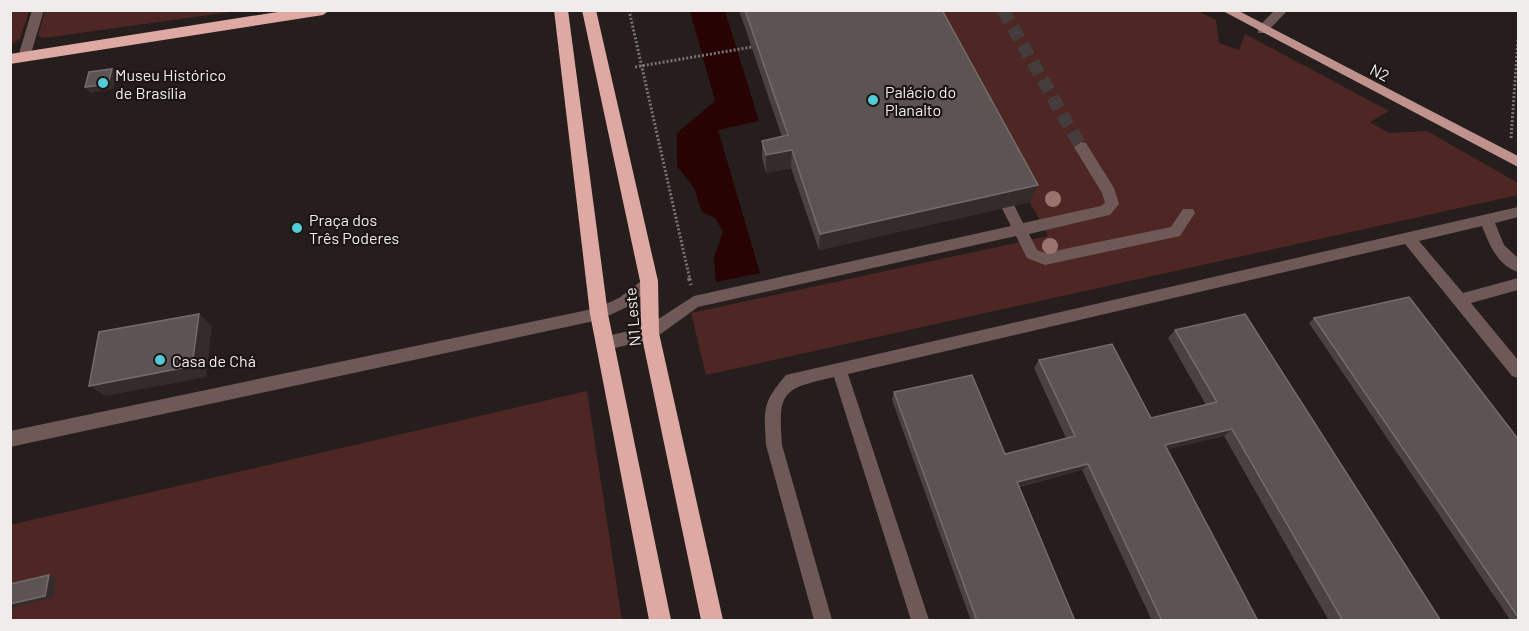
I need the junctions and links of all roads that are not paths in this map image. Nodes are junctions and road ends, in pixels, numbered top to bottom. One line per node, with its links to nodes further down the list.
1 (38, 10): 8 (lane)
2 (323, 10): 8 (highway)
3 (561, 10): 21 (highway, N1 Leste)
4 (589, 10): 18 (highway, N1 Leste)
5 (1227, 10): 7 (main road, N2)
6 (1282, 10): 7 (lane)
7 (1262, 30): 10 (main road, N2)
8 (17, 58)
9 (1081, 147): 15 (lane)
10 (1518, 162)
11 (992, 174): 15 (lane)
12 (1518, 212): 14 (lane)
13 (1188, 213): 15 (lane)
14 (1486, 220): 16 (lane); 17 (lane)
15 (1020, 229): 22 (lane)
16 (1409, 238): 20 (lane); 24 (lane)
17 (1518, 266)
18 (649, 281): 21 (lane); 22 (highway, N1 Leste)
19 (1518, 284): 20 (lane)
20 (1460, 300): 25 (lane)
21 (599, 314): 23 (highway, N1 Leste); 26 (lane)
22 (650, 333): 23 (lane); 28 (highway, N1 Leste)
23 (607, 343): 27 (highway, N1 Leste)
24 (838, 370): 29 (lane); 30 (lane)
25 (1518, 371)
26 (10, 438)
27 (660, 621)
28 (712, 621)
29 (823, 621)
30 (920, 621)

